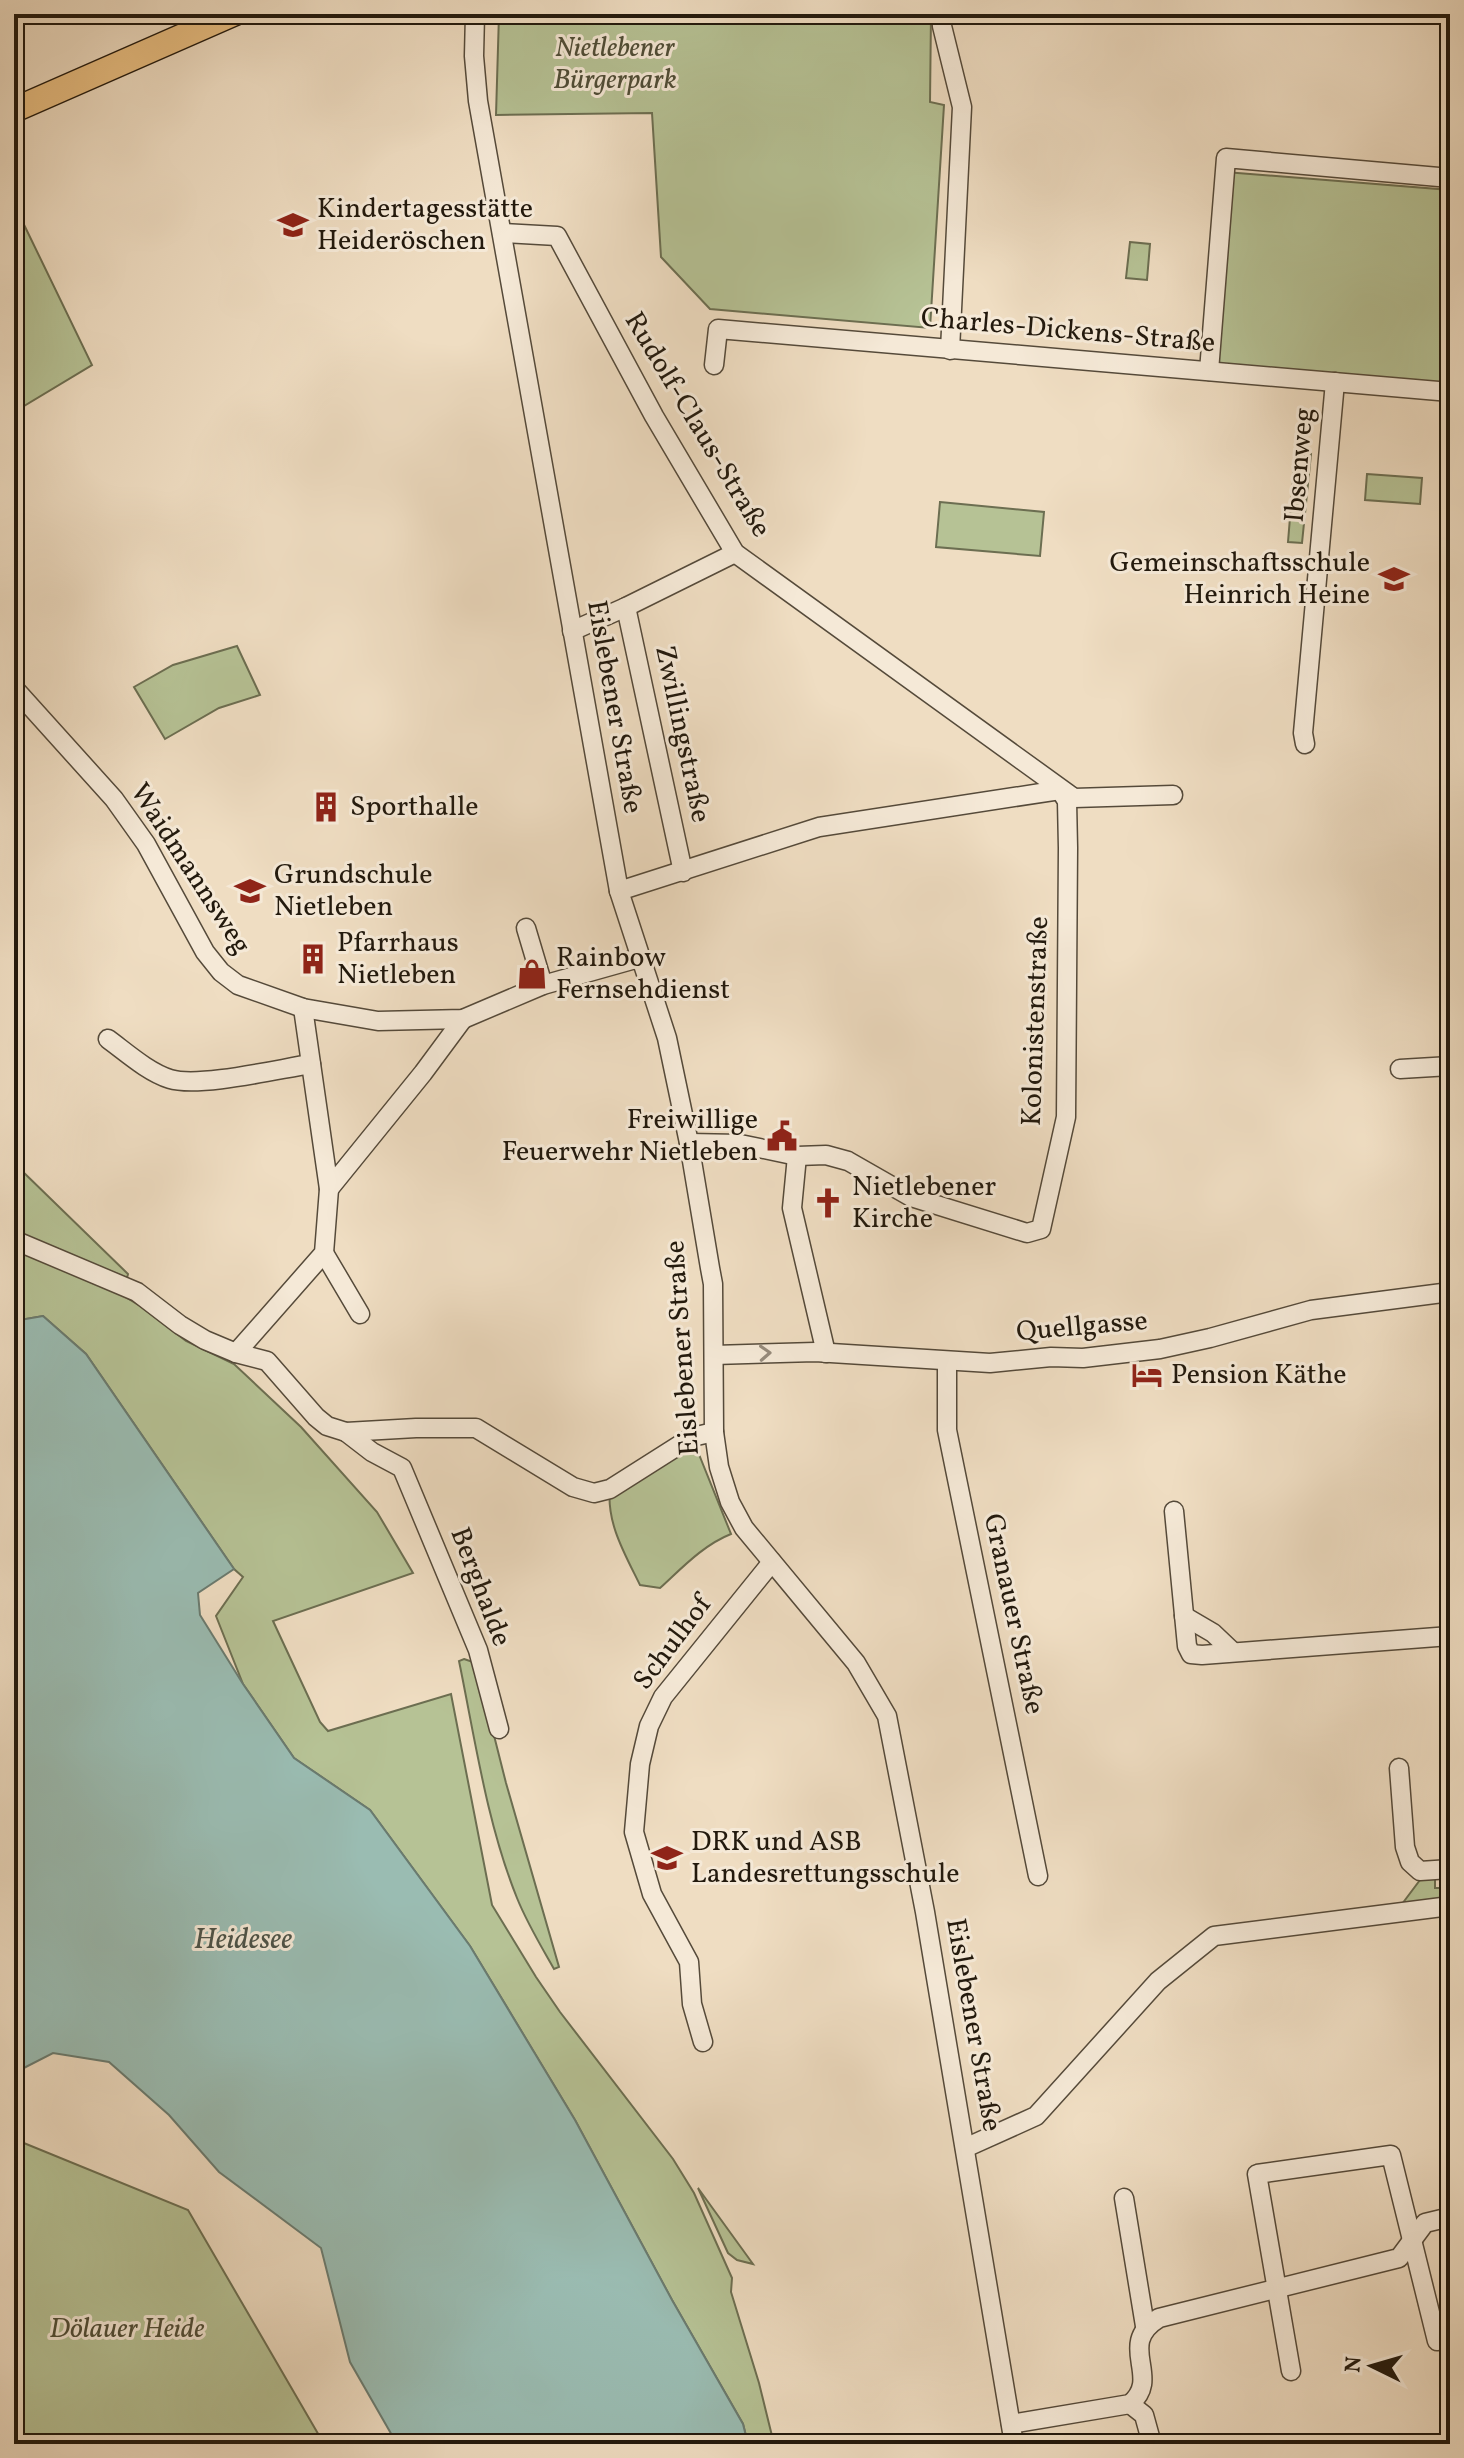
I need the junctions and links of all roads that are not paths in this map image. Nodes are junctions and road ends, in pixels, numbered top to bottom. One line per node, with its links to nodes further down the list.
1 (233, 14): 4 (main road)
2 (475, 14): 6 (street, Eislebener Straße)
3 (941, 14): 7 (street)
4 (14, 110)
5 (1450, 178): 9 (street)
6 (502, 233): 12 (street, Rudolf-Claus-Straße); 14 (street, Eislebener Straße)
7 (950, 350): 8 (street, Charles-Dickens-Straße); 9 (street, Charles-Dickens-Straße)
8 (714, 365)
9 (1209, 371): 10 (street, Charles-Dickens-Straße)
10 (1335, 382): 11 (street, Charles-Dickens-Straße); 16 (street, Ibsenweg)
11 (1450, 392)
12 (735, 553): 13 (street); 17 (street, Rudolf-Claus-Straße)
13 (626, 607): 14 (street); 19 (street, Zwillingstraße)
14 (572, 631): 20 (street, Eislebener Straße)
15 (14, 688): 24 (street, Waidmannsweg)
16 (1305, 744)
17 (1060, 790): 18 (street); 19 (street); 31 (street, Kolonistenstraße)
18 (1173, 795)
19 (683, 872): 20 (street)
20 (619, 891): 22 (street, Eislebener Straße)
21 (526, 928): 23 (street)
22 (639, 958): 23 (street, Waidmannsweg); 30 (street, Eislebener Straße)
23 (543, 985): 25 (street, Waidmannsweg)
24 (303, 1008): 25 (street, Waidmannsweg); 27 (street)
25 (463, 1019): 32 (street)
26 (108, 1039): 27 (street)
27 (311, 1064): 32 (street)
28 (1450, 1066): 29 (street)
29 (1400, 1069)
30 (689, 1143): 31 (street); 39 (street, Eislebener Straße)
31 (797, 1156): 37 (street)
32 (329, 1189): 34 (street)
33 (14, 1240): 38 (street)
34 (324, 1253): 36 (street); 38 (street)
35 (1450, 1292): 40 (street, Quellgasse)
36 (360, 1314)
37 (821, 1352): 39 (street, Quellgasse, one-way to 37); 40 (street, Quellgasse)
38 (236, 1353): 42 (street)
39 (714, 1355): 43 (street, Eislebener Straße)
40 (947, 1362): 53 (street, Granauer Straße)
41 (385, 1430): 42 (street); 43 (street); 44 (street, Berghalde)
42 (346, 1432): 44 (street)
43 (714, 1432): 46 (street, Eislebener Straße)
44 (402, 1468): 50 (street, Berghalde)
45 (1174, 1511): 47 (street)
46 (772, 1562): 55 (street, Schulhof); 56 (street, Eislebener Straße)
47 (1184, 1616): 49 (street); 49 (street)
48 (1450, 1636): 49 (street)
49 (1233, 1652)
50 (499, 1729)
51 (1399, 1768): 52 (street)
52 (1450, 1869)
53 (1038, 1876)
54 (1450, 1906): 56 (street)
55 (703, 2042)
56 (965, 2148): 65 (street, Eislebener Straße)
57 (1124, 2198): 61 (street)
58 (1450, 2217): 59 (street)
59 (1413, 2241): 60 (street); 60 (street); 62 (street)
60 (1276, 2289): 61 (street); 63 (street)
61 (1145, 2326): 64 (street)
62 (1437, 2341)
63 (1291, 2371)
64 (1130, 2404): 65 (street); 67 (street)
65 (1011, 2424): 66 (street, Eislebener Straße)
66 (1014, 2444)
67 (1152, 2444)

